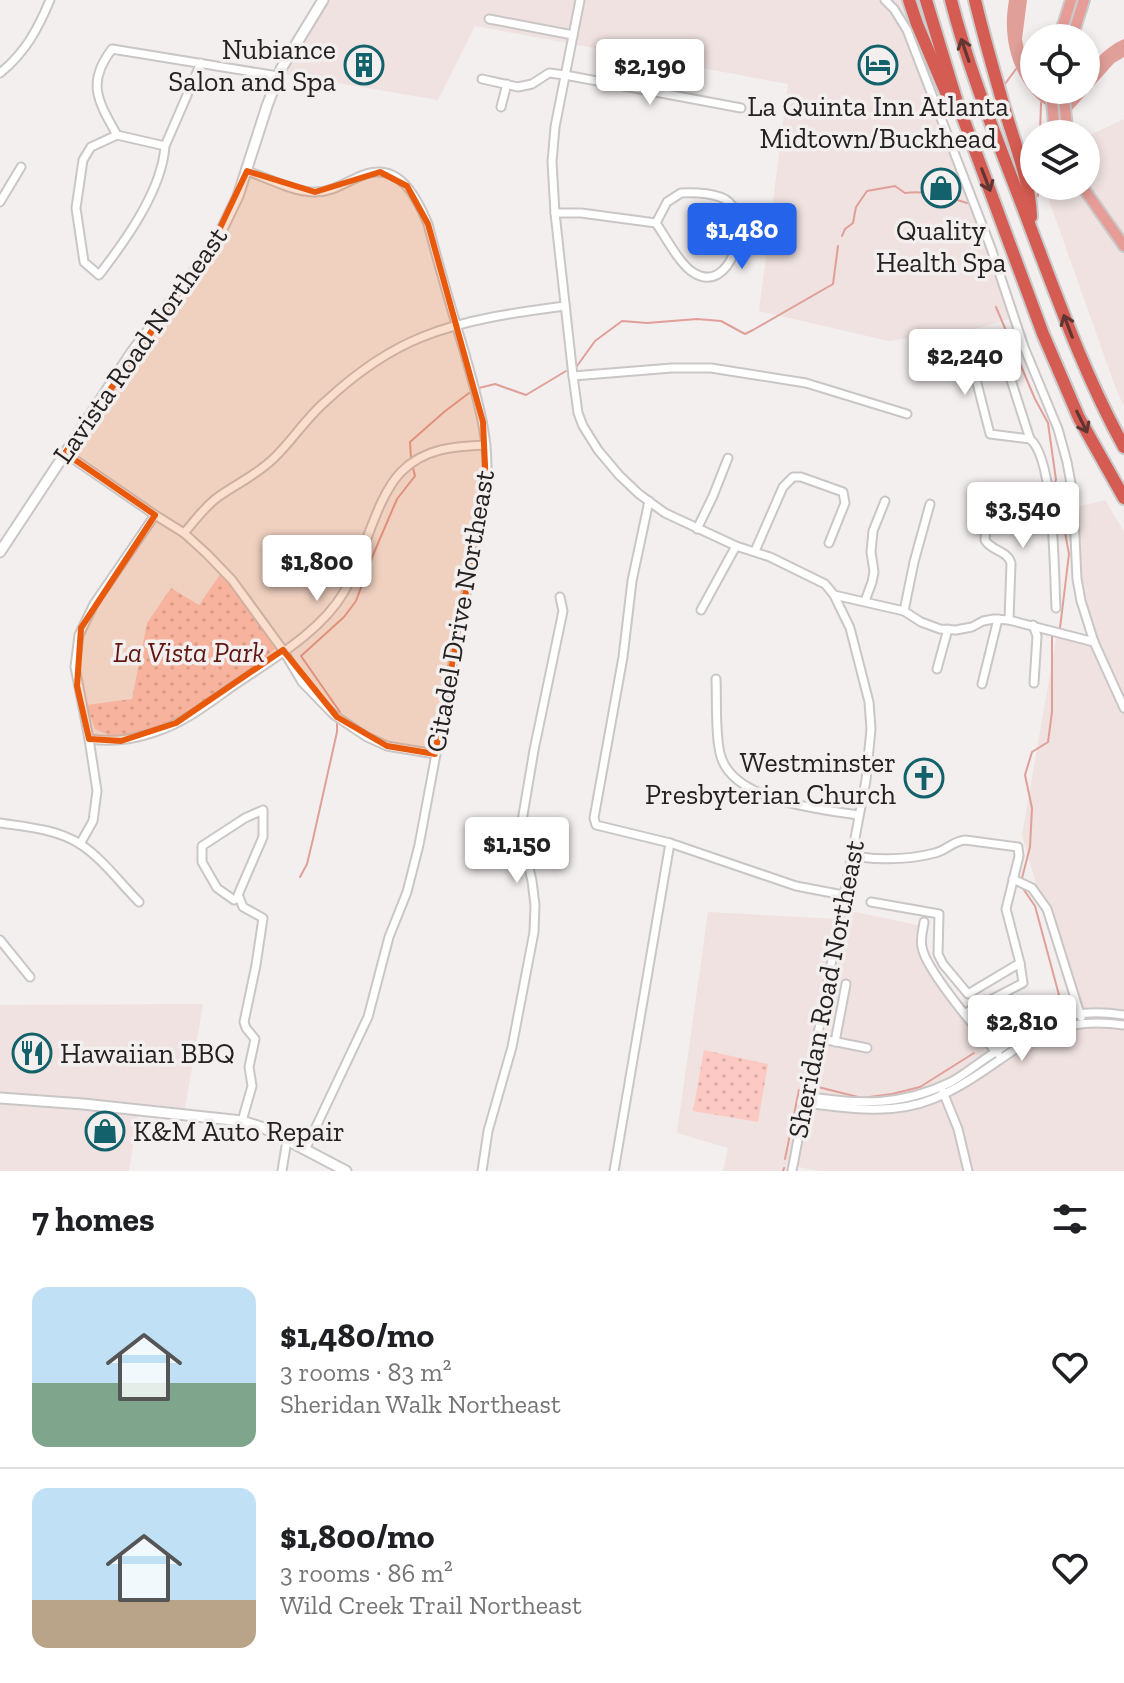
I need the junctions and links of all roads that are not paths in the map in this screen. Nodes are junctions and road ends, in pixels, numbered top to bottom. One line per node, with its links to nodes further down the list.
1 (50, 0): 16 (street)
2 (323, 0): 18 (main road, Lavista Road Northeast)
3 (580, 0): 14 (street)
4 (885, 0): 48 (street)
5 (909, 0): 24 (highway)
6 (926, 0): 24 (highway)
7 (951, 0): 32 (highway, one-way to 7)
8 (975, 0): 32 (highway)
9 (1071, 0): 12 (main road)
10 (1084, 0): 13 (main road)
11 (489, 19): 14 (street)
12 (1063, 24)
13 (1076, 24)
14 (573, 35): 17 (street)
15 (201, 63): 18 (street); 23 (street); 25 (street)
16 (0, 73)
17 (565, 75): 20 (street); 22 (street); 30 (street)
18 (278, 76): 27 (main road, Lavista Road Northeast)
19 (482, 79): 20 (street)
20 (507, 84): 21 (street)
21 (501, 107)
22 (741, 108)
23 (117, 135): 25 (street); 25 (street)
24 (971, 139): 49 (highway, one-way to 49)
25 (165, 146)
26 (21, 167): 29 (street)
27 (247, 171): 35 (street, Citadel Drive Northeast); 43 (main road, Lavista Road Northeast)
28 (1092, 200): 33 (main road)
29 (0, 202)
30 (555, 213): 31 (street); 34 (street)
31 (656, 223): 31 (street)
32 (1031, 228): 42 (highway, one-way to 32)
33 (1124, 246)
34 (565, 306): 35 (street); 38 (street)
35 (457, 327): 41 (street, Citadel Drive Northeast); 55 (street)
36 (937, 349): 37 (street)
37 (969, 352): 40 (street); 40 (street)
38 (573, 376): 39 (street); 50 (street)
39 (907, 414)
40 (1030, 439): 47 (street)
41 (486, 445): 71 (street); 78 (street, Citadel Drive Northeast)
42 (1124, 447)
43 (65, 453): 53 (street); 59 (main road, Lavista Road Northeast)
44 (728, 458): 54 (street)
45 (988, 490): 67 (street)
46 (1029, 494): 47 (street)
47 (1049, 494): 48 (street); 63 (street)
48 (1073, 494): 70 (street)
49 (1124, 498)
50 (649, 501): 54 (street); 81 (street)
51 (885, 501): 62 (street)
52 (930, 504): 65 (street)
53 (155, 515): 55 (street); 77 (street)
54 (697, 529): 57 (street)
55 (184, 533): 71 (street)
56 (829, 543): 58 (street)
57 (736, 546): 58 (street); 64 (street)
58 (755, 551): 60 (street)
59 (0, 552)
60 (834, 595): 62 (street); 79 (street, Sheridan Road Northeast)
61 (560, 597): 111 (street)
62 (865, 601): 65 (street)
63 (1056, 608)
64 (701, 610)
65 (904, 611): 69 (street)
66 (998, 619): 67 (street); 69 (street); 75 (street)
67 (1009, 620): 68 (street)
68 (1033, 625): 70 (street); 74 (street)
69 (948, 629): 72 (street)
70 (1094, 642): 76 (street)
71 (283, 650): 77 (street); 78 (street)
72 (937, 669)
73 (716, 679): 79 (street)
74 (1034, 683)
75 (982, 684)
76 (1124, 708)
77 (89, 739): 82 (street)
78 (435, 754): 108 (street, Citadel Drive Northeast)
79 (858, 815): 83 (street, Sheridan Road Northeast)
80 (0, 823): 82 (street)
81 (670, 843): 85 (street); 112 (street)
82 (80, 844): 87 (street)
83 (851, 856): 84 (street); 85 (street, Sheridan Road Northeast)
84 (1013, 879): 91 (street); 95 (street)
85 (843, 895): 99 (street, Sheridan Road Northeast)
86 (239, 897): 86 (street); 106 (street)
87 (139, 902)
88 (871, 902): 89 (street)
89 (938, 932): 91 (street); 94 (street)
90 (0, 940): 92 (street)
91 (1020, 963): 94 (street)
92 (30, 977)
93 (846, 984): 100 (street)
94 (965, 1013): 102 (street)
95 (1080, 1013): 96 (street); 97 (street); 102 (street)
96 (1124, 1015)
97 (1082, 1023): 98 (street); 102 (street)
98 (1124, 1025)
99 (817, 1038): 100 (street); 105 (street, Sheridan Road Northeast)
100 (835, 1042): 101 (street)
101 (867, 1048)
102 (998, 1055): 103 (street)
103 (942, 1090): 105 (street); 114 (street)
104 (0, 1098): 106 (main road)
105 (805, 1099): 113 (street, Sheridan Road Northeast)
106 (242, 1121): 107 (main road)
107 (287, 1140): 108 (main road); 109 (street)
108 (305, 1150): 110 (main road)
109 (282, 1171)
110 (346, 1171)
111 (482, 1171)
112 (614, 1171)
113 (792, 1171)
114 (968, 1171)

